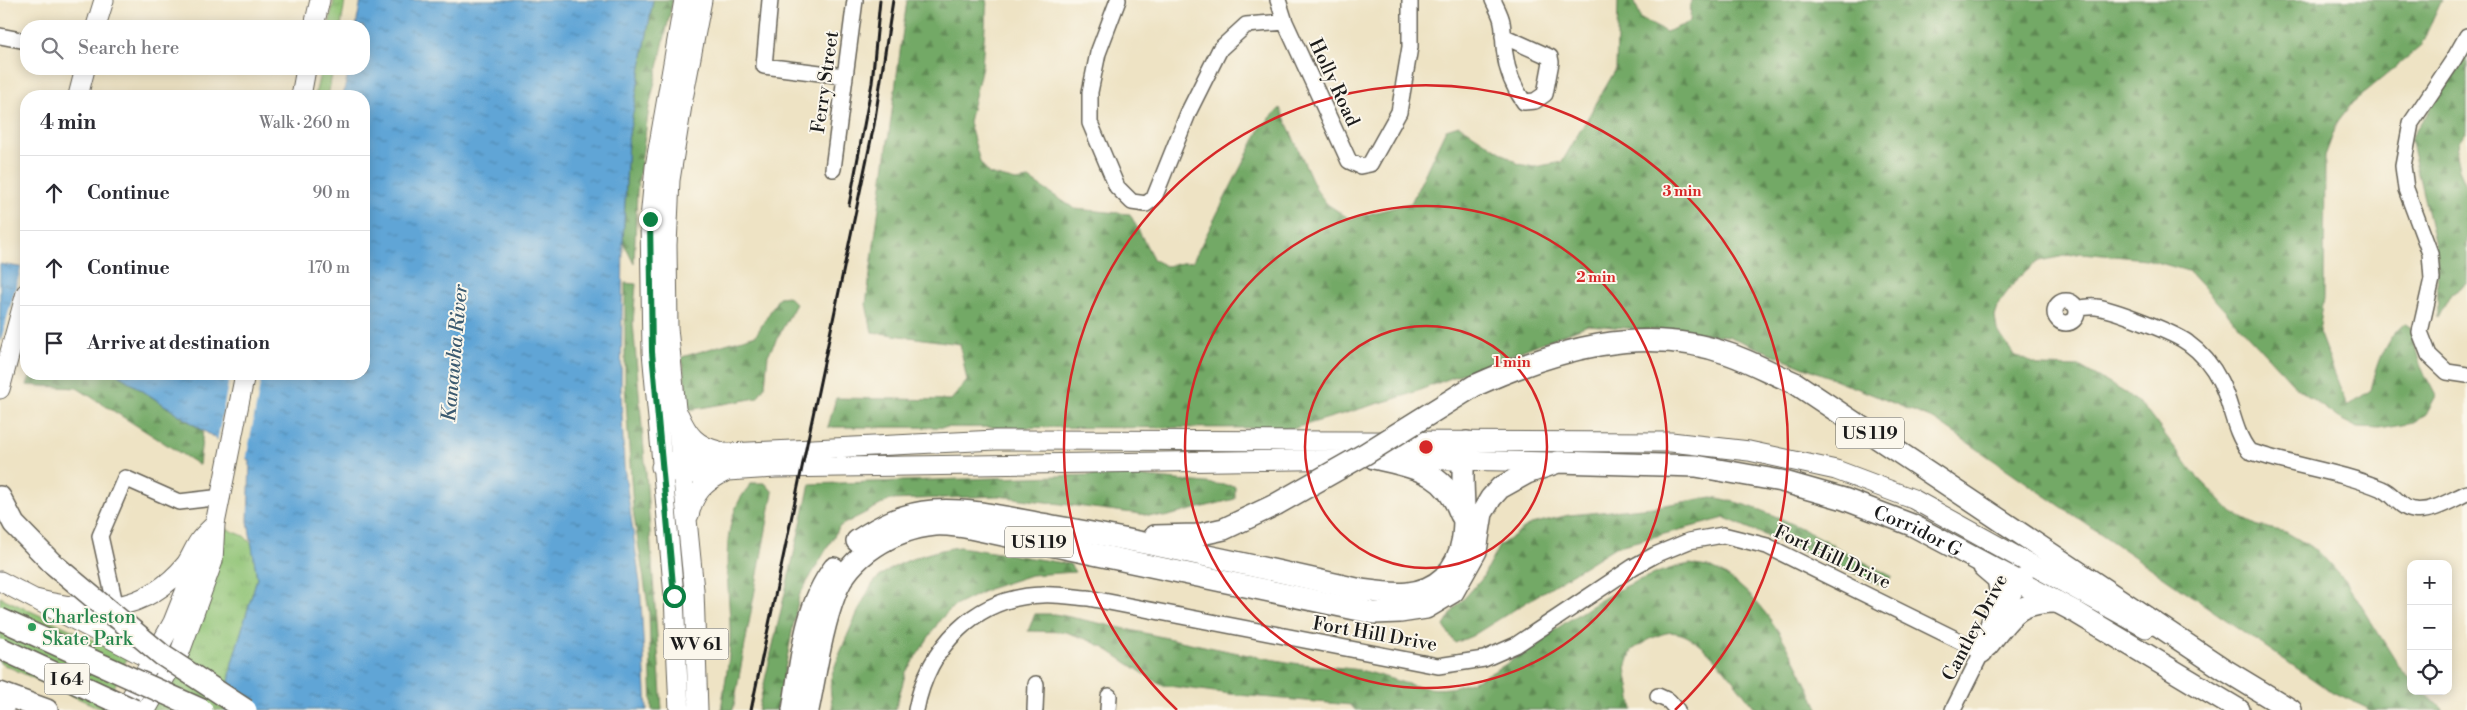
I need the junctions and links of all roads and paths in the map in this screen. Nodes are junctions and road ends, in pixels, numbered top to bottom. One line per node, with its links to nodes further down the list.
1 (104, 0): 11 (main road)
2 (320, 0): 12 (main road)
3 (684, 0): 35 (main road, WV 61)
4 (702, 0): 29 (main road, WV 61)
5 (770, 0): 20 (street)
6 (855, 0): 20 (street, Ferry Street)
7 (1118, 0): 13 (street)
8 (1278, 0): 13 (street, Holly Road)
9 (1410, 0): 13 (street, Holly Road)
10 (1493, 0): 15 (street)
11 (98, 20)
12 (315, 20)
13 (1285, 22)
14 (0, 36): 17 (street)
15 (1503, 36)
16 (2467, 36): 26 (street)
17 (20, 40)
18 (83, 75): 21 (main road)
19 (305, 75): 22 (main road)
20 (844, 76): 23 (street, Ferry Street)
21 (80, 90)
22 (302, 90)
23 (833, 169)
24 (2076, 308): 36 (street)
25 (20, 315): 28 (main road)
26 (2467, 375)
27 (244, 380): 37 (main road)
28 (0, 389)
29 (675, 407): 32 (main road); 34 (main road, WV 61)
30 (1467, 453): 31 (main road); 32 (main road); 33 (main road); 39 (highway); 46 (main road); 47 (highway)
31 (1374, 458): 32 (main road); 39 (highway)
32 (728, 462): 34 (main road); 41 (main road)
33 (1558, 462): 44 (highway, Corridor G / US 119); 47 (highway, US 119)
34 (681, 466): 35 (main road); 41 (main road, WV 61)
35 (661, 467): 72 (main road, WV 61)
36 (2467, 493)
37 (222, 496): 40 (main road); 52 (street)
38 (0, 497): 45 (highway)
39 (1464, 522): 43 (highway)
40 (215, 524): 52 (main road); 56 (main road); 57 (main road)
41 (688, 526): 73 (main road, WV 61)
42 (0, 534): 45 (highway)
43 (1120, 537): 58 (highway, US 119, bridge); 62 (highway, US 119)
44 (1968, 555): 49 (highway, Corridor G / US 119); 55 (highway)
45 (52, 563): 71 (highway, bridge)
46 (2032, 563): 49 (street, Cantley Drive); 58 (main road)
47 (1463, 576): 62 (highway, US 119)
48 (0, 581): 50 (main road)
49 (2020, 582): 51 (highway, Corridor G / US 119); 55 (street, Cantley Drive)
50 (35, 599): 52 (main road); 56 (main road)
51 (2057, 602): 55 (highway); 77 (highway, Corridor G / US 119)
52 (116, 608)
53 (0, 619): 70 (highway, I 64, bridge)
54 (0, 648): 68 (highway, I 64, bridge)
55 (1982, 652): 64 (street, Cantley Drive); 74 (street, Fort Hill Drive)
56 (152, 661): 57 (main road); 67 (main road)
57 (169, 669): 69 (main road)
58 (2225, 670): 78 (highway, US 119)
59 (1036, 684): 75 (street)
60 (0, 693): 66 (highway)
61 (1658, 696): 76 (street)
62 (801, 707)
63 (0, 708): 65 (main road)
64 (1958, 708)
65 (4, 710)
66 (47, 710)
67 (124, 710)
68 (134, 710)
69 (146, 710)
70 (202, 710)
71 (246, 710)
72 (679, 710)
73 (698, 710)
74 (916, 710)
75 (1035, 710)
76 (1677, 710)
77 (2239, 710)
78 (2291, 710)

